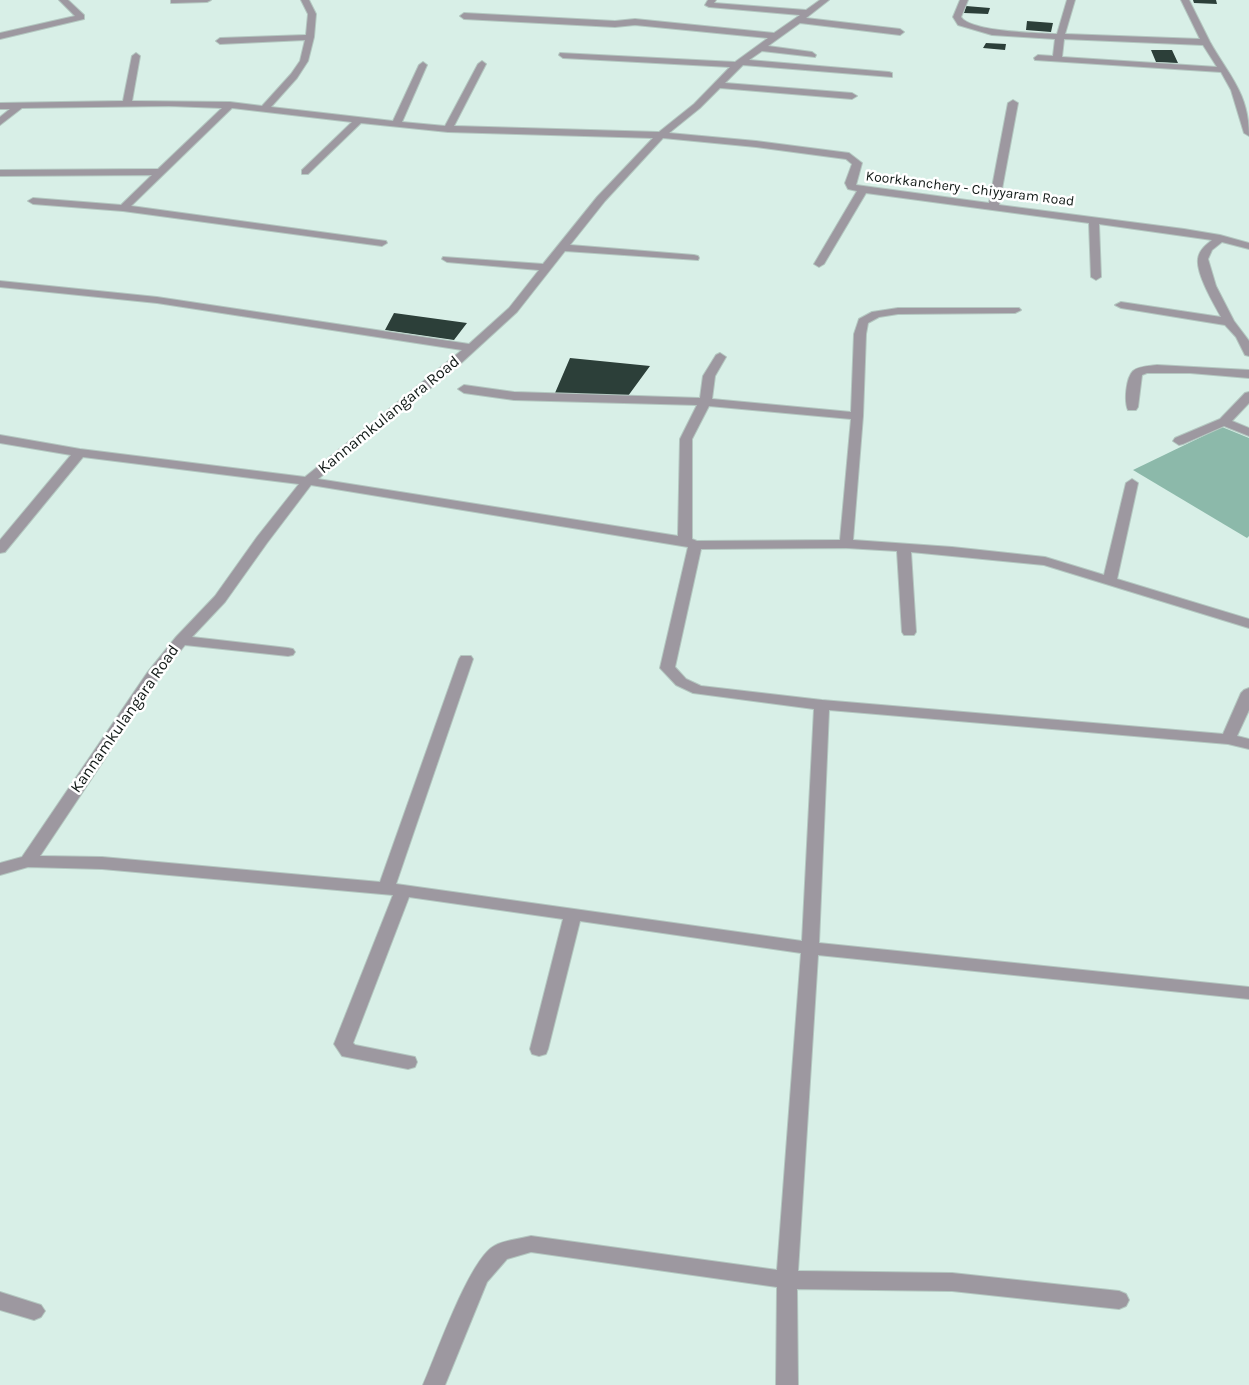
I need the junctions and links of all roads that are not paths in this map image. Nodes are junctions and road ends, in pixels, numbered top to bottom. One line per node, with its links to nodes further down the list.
1 (63, 0): 13 (street)
2 (207, 0): 9 (street)
3 (305, 0): 15 (street)
4 (712, 0): 11 (street)
5 (825, 0): 11 (street, Kannamkulangara Road)
6 (964, 0): 16 (street)
7 (1071, 0): 16 (street)
8 (1185, 0): 18 (street)
9 (174, 1)
10 (464, 16): 14 (street)
11 (804, 17): 12 (street); 14 (street, Kannamkulangara Road)
12 (900, 32)
13 (0, 36)
14 (776, 36): 19 (street, Kannamkulangara Road)
15 (310, 37): 17 (street); 37 (street)
16 (1060, 37): 18 (street); 24 (street)
17 (220, 41)
18 (1206, 42): 28 (street)
19 (760, 48): 20 (street); 26 (street, Kannamkulangara Road)
20 (812, 54)
21 (563, 55): 26 (street)
22 (136, 56): 33 (street)
23 (1038, 58): 24 (street)
24 (1057, 59): 28 (street)
25 (482, 64): 41 (street)
26 (739, 64): 29 (street); 30 (street, Kannamkulangara Road)
27 (423, 65): 40 (street)
28 (1224, 70): 42 (street)
29 (889, 75)
30 (719, 85): 31 (street); 43 (street, Kannamkulangara Road)
31 (852, 96)
32 (1014, 103): 49 (street)
33 (127, 104): 34 (street); 36 (street)
34 (230, 105): 37 (street); 44 (street)
35 (0, 106): 36 (street)
36 (18, 107): 39 (street)
37 (265, 108): 38 (street)
38 (359, 120): 40 (street); 45 (street)
39 (0, 122)
40 (396, 124): 41 (street)
41 (448, 129): 43 (street)
42 (1249, 132)
43 (661, 135): 47 (street, Koorkkanchery - Chiyyaram Road); 55 (street, Kannamkulangara Road)
44 (160, 172): 46 (street); 50 (street)
45 (305, 172)
46 (0, 173)
47 (863, 190): 49 (street, Koorkkanchery - Chiyyaram Road); 58 (street)
48 (33, 201): 50 (street)
49 (994, 206): 51 (street, Koorkkanchery - Chiyyaram Road)
50 (123, 208): 53 (street)
51 (1094, 219): 52 (street, Koorkkanchery - Chiyyaram Road); 60 (street)
52 (1220, 238): 54 (street, Koorkkanchery - Chiyyaram Road); 64 (street)
53 (382, 244)
54 (1249, 246)
55 (562, 248): 56 (street); 59 (street, Kannamkulangara Road)
56 (694, 258)
57 (447, 259): 59 (street)
58 (820, 264)
59 (547, 268): 65 (street, Kannamkulangara Road)
60 (1096, 278)
61 (0, 284): 65 (street)
62 (1121, 305): 64 (street)
63 (1015, 310): 73 (street)
64 (1229, 322): 66 (street)
65 (470, 348): 79 (street, Kannamkulangara Road)
66 (1249, 352)
67 (720, 357): 71 (street)
68 (1249, 374): 72 (street)
69 (464, 389): 71 (street)
70 (1249, 396): 74 (street)
71 (705, 402): 73 (street); 81 (street)
72 (1132, 407)
73 (857, 416): 82 (street)
74 (1224, 422): 75 (street); 77 (street)
75 (1249, 432)
76 (0, 439): 78 (street)
77 (1179, 441)
78 (80, 453): 79 (street); 84 (street)
79 (308, 481): 81 (street); 88 (street, Kannamkulangara Road)
80 (1132, 483): 85 (street)
81 (690, 543): 82 (street); 92 (street)
82 (846, 544): 83 (street)
83 (904, 548): 85 (street); 87 (street)
84 (0, 549)
85 (1109, 580): 86 (street)
86 (1249, 624)
87 (909, 632)
88 (181, 640): 89 (street); 95 (street, Kannamkulangara Road)
89 (288, 652)
90 (466, 659): 97 (street)
91 (1249, 693): 93 (street)
92 (822, 705): 93 (street); 99 (street)
93 (1228, 739): 94 (street)
94 (1249, 744)
95 (28, 861): 96 (street); 97 (street)
96 (0, 869)
97 (395, 889): 98 (street); 102 (street)
98 (573, 914): 99 (street); 101 (street)
99 (810, 948): 100 (street); 103 (street)
100 (1249, 993)
101 (539, 1049)
102 (408, 1062)
103 (787, 1280): 104 (street); 107 (street); 108 (street)
104 (1119, 1300)
105 (0, 1301): 106 (street)
106 (34, 1311)
107 (434, 1385)
108 (788, 1385)

